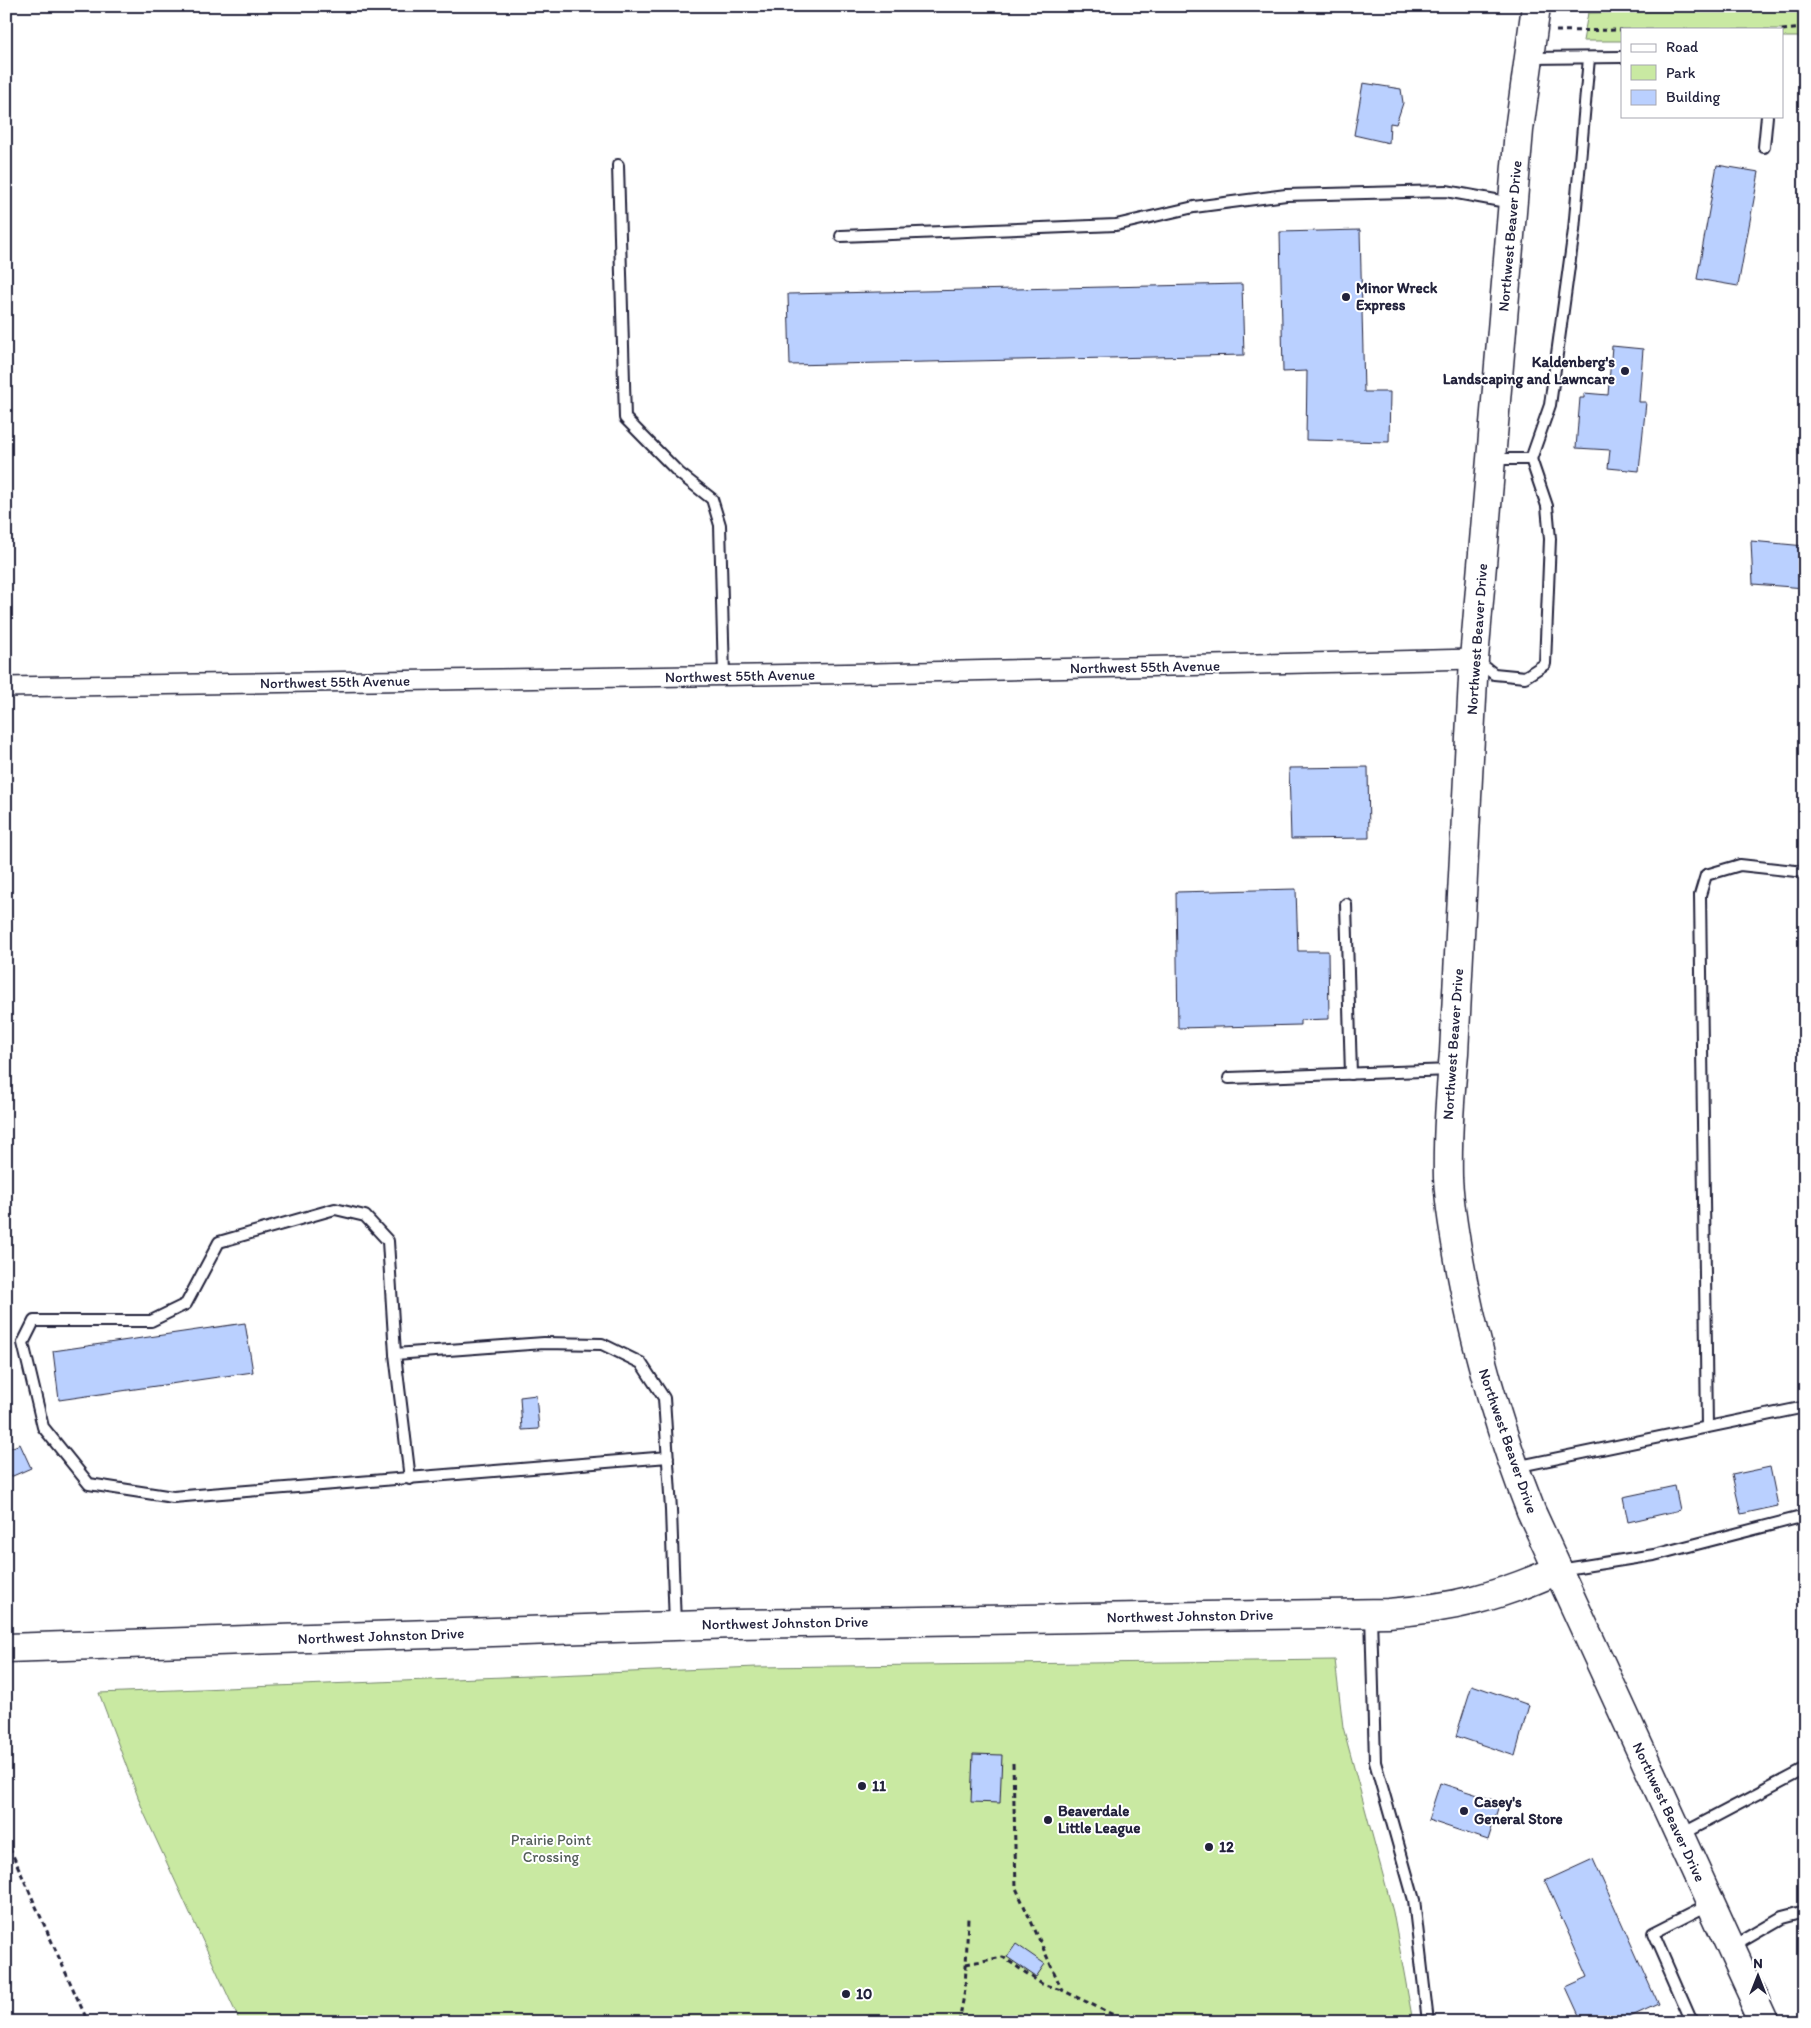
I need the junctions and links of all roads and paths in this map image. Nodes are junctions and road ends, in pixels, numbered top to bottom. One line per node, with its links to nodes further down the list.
1 (1535, 18): 3 (path); 6 (main road, Northwest Beaver Drive)
2 (1805, 28): 4 (path)
3 (1621, 30)
4 (1784, 30)
5 (1621, 57): 7 (lane)
6 (1529, 58): 7 (lane); 11 (main road, Northwest Beaver Drive)
7 (1590, 58): 14 (lane)
8 (1767, 118): 9 (lane)
9 (1764, 148)
10 (618, 165): 16 (lane)
11 (1513, 203): 12 (lane); 13 (main road, Northwest Beaver Drive)
12 (841, 236)
13 (1491, 458): 14 (lane); 15 (main road, Northwest Beaver Drive)
14 (1531, 459): 15 (lane)
15 (1474, 659): 16 (street, Northwest 55th Avenue); 20 (main road, Northwest Beaver Drive)
16 (724, 676): 17 (street, Northwest 55th Avenue)
17 (6, 687)
18 (1805, 872): 25 (lane)
19 (1346, 904): 21 (lane)
20 (1452, 1070): 21 (lane); 27 (main road, Northwest Beaver Drive)
21 (1351, 1074): 22 (lane)
22 (1229, 1078)
23 (395, 1354): 26 (lane); 28 (lane); 28 (lane)
24 (1805, 1407): 25 (lane)
25 (1707, 1427): 27 (lane)
26 (668, 1457): 28 (lane); 32 (lane)
27 (1514, 1468): 30 (main road, Northwest Beaver Drive)
28 (410, 1479)
29 (1805, 1516): 30 (lane)
30 (1558, 1570): 31 (main road, Northwest Johnston Drive); 36 (main road, Northwest Beaver Drive)
31 (1371, 1613): 32 (main road, Northwest Johnston Drive); 47 (lane)
32 (676, 1626): 33 (main road, Northwest Johnston Drive)
33 (6, 1648)
34 (1013, 1763): 43 (path)
35 (1805, 1769): 36 (lane)
36 (1680, 1836): 38 (main road, Northwest Beaver Drive)
37 (6, 1840): 44 (path)
38 (1711, 1904): 41 (main road, Northwest Beaver Drive); 48 (lane)
39 (1805, 1912): 41 (lane)
40 (968, 1918): 42 (path)
41 (1731, 1948): 49 (main road, Northwest Beaver Drive)
42 (966, 1964): 43 (path); 45 (path)
43 (1062, 1990): 46 (path)
44 (88, 2022)
45 (959, 2022)
46 (1128, 2022)
47 (1428, 2022)
48 (1692, 2022)
49 (1765, 2022)

